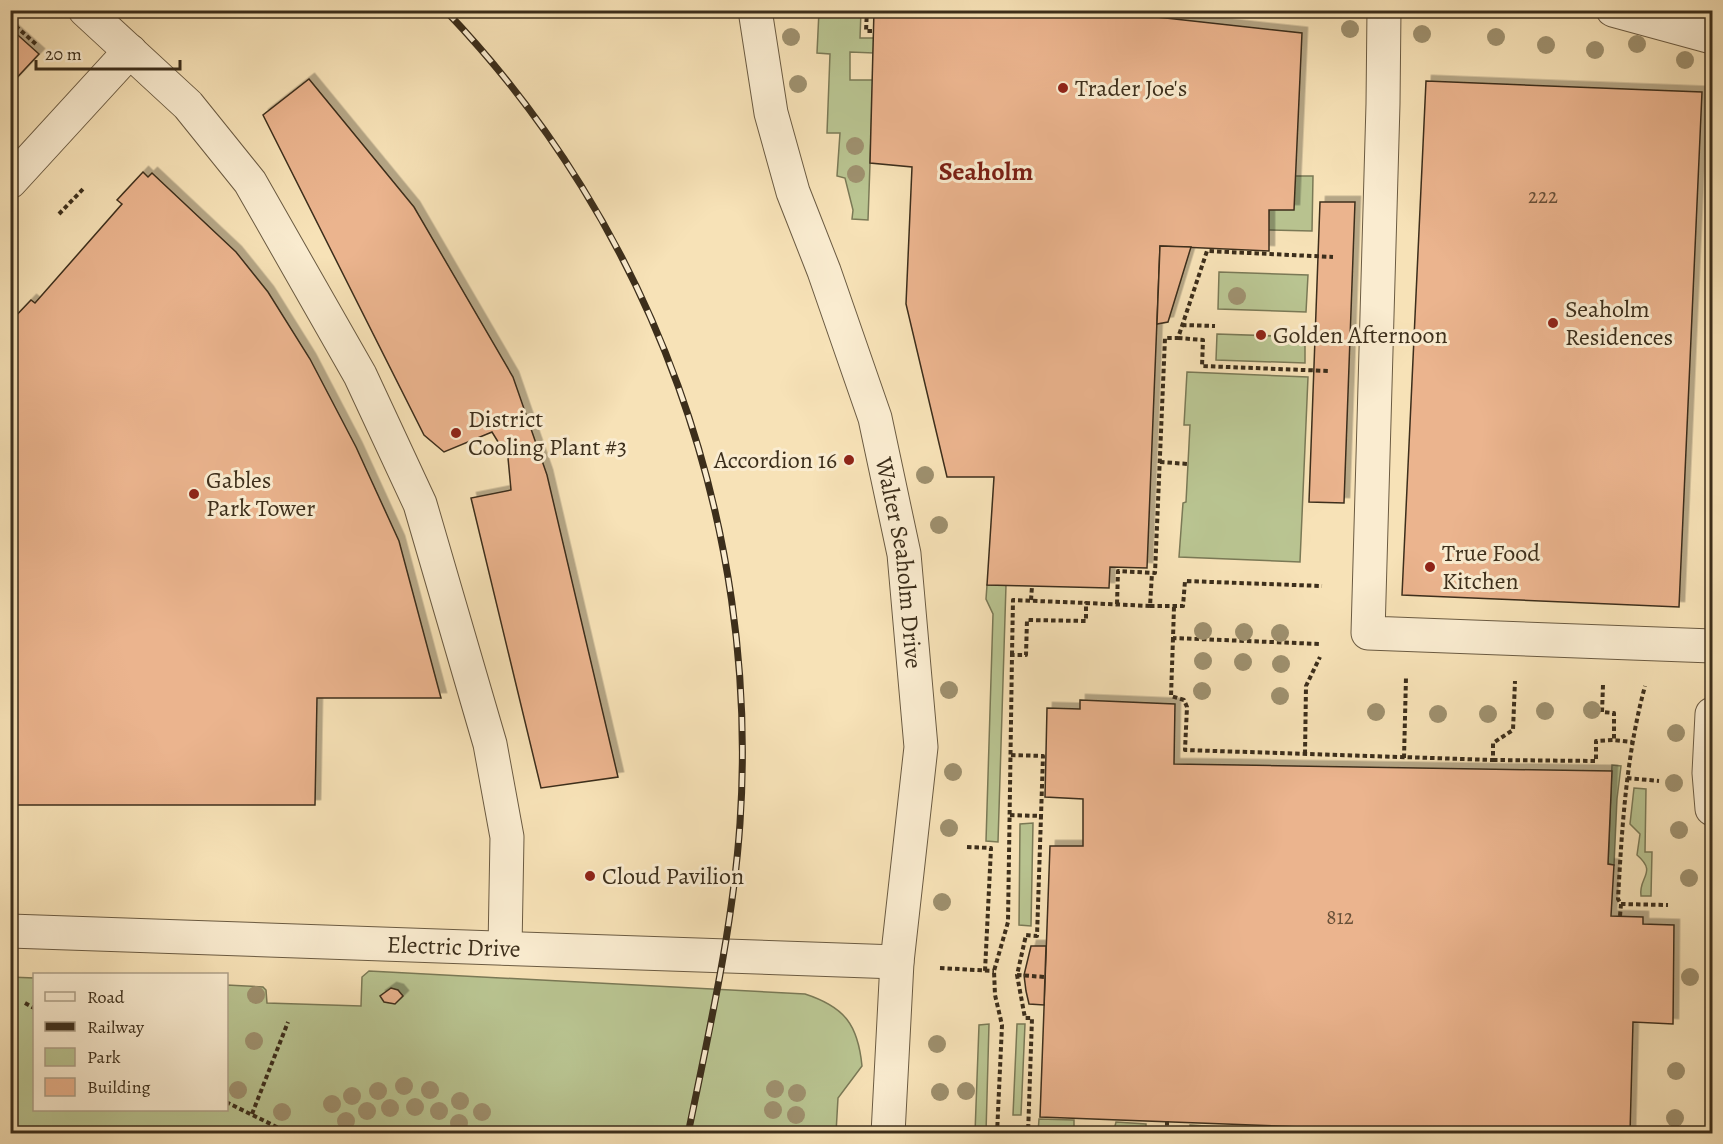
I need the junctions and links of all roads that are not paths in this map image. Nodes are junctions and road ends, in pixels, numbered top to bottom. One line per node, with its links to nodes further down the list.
1 (85, 10): 6 (street)
2 (755, 10): 13 (street, Walter Seaholm Drive)
3 (1384, 10): 8 (street)
4 (1613, 10): 5 (street)
5 (1713, 37)
6 (130, 51): 7 (street); 12 (street)
7 (10, 182)
8 (1713, 645)
9 (1713, 714): 10 (street)
10 (1713, 809)
11 (10, 931): 12 (street, Electric Drive)
12 (505, 948): 13 (street, Electric Drive)
13 (897, 962): 14 (street, Walter Seaholm Drive)
14 (888, 1134)

